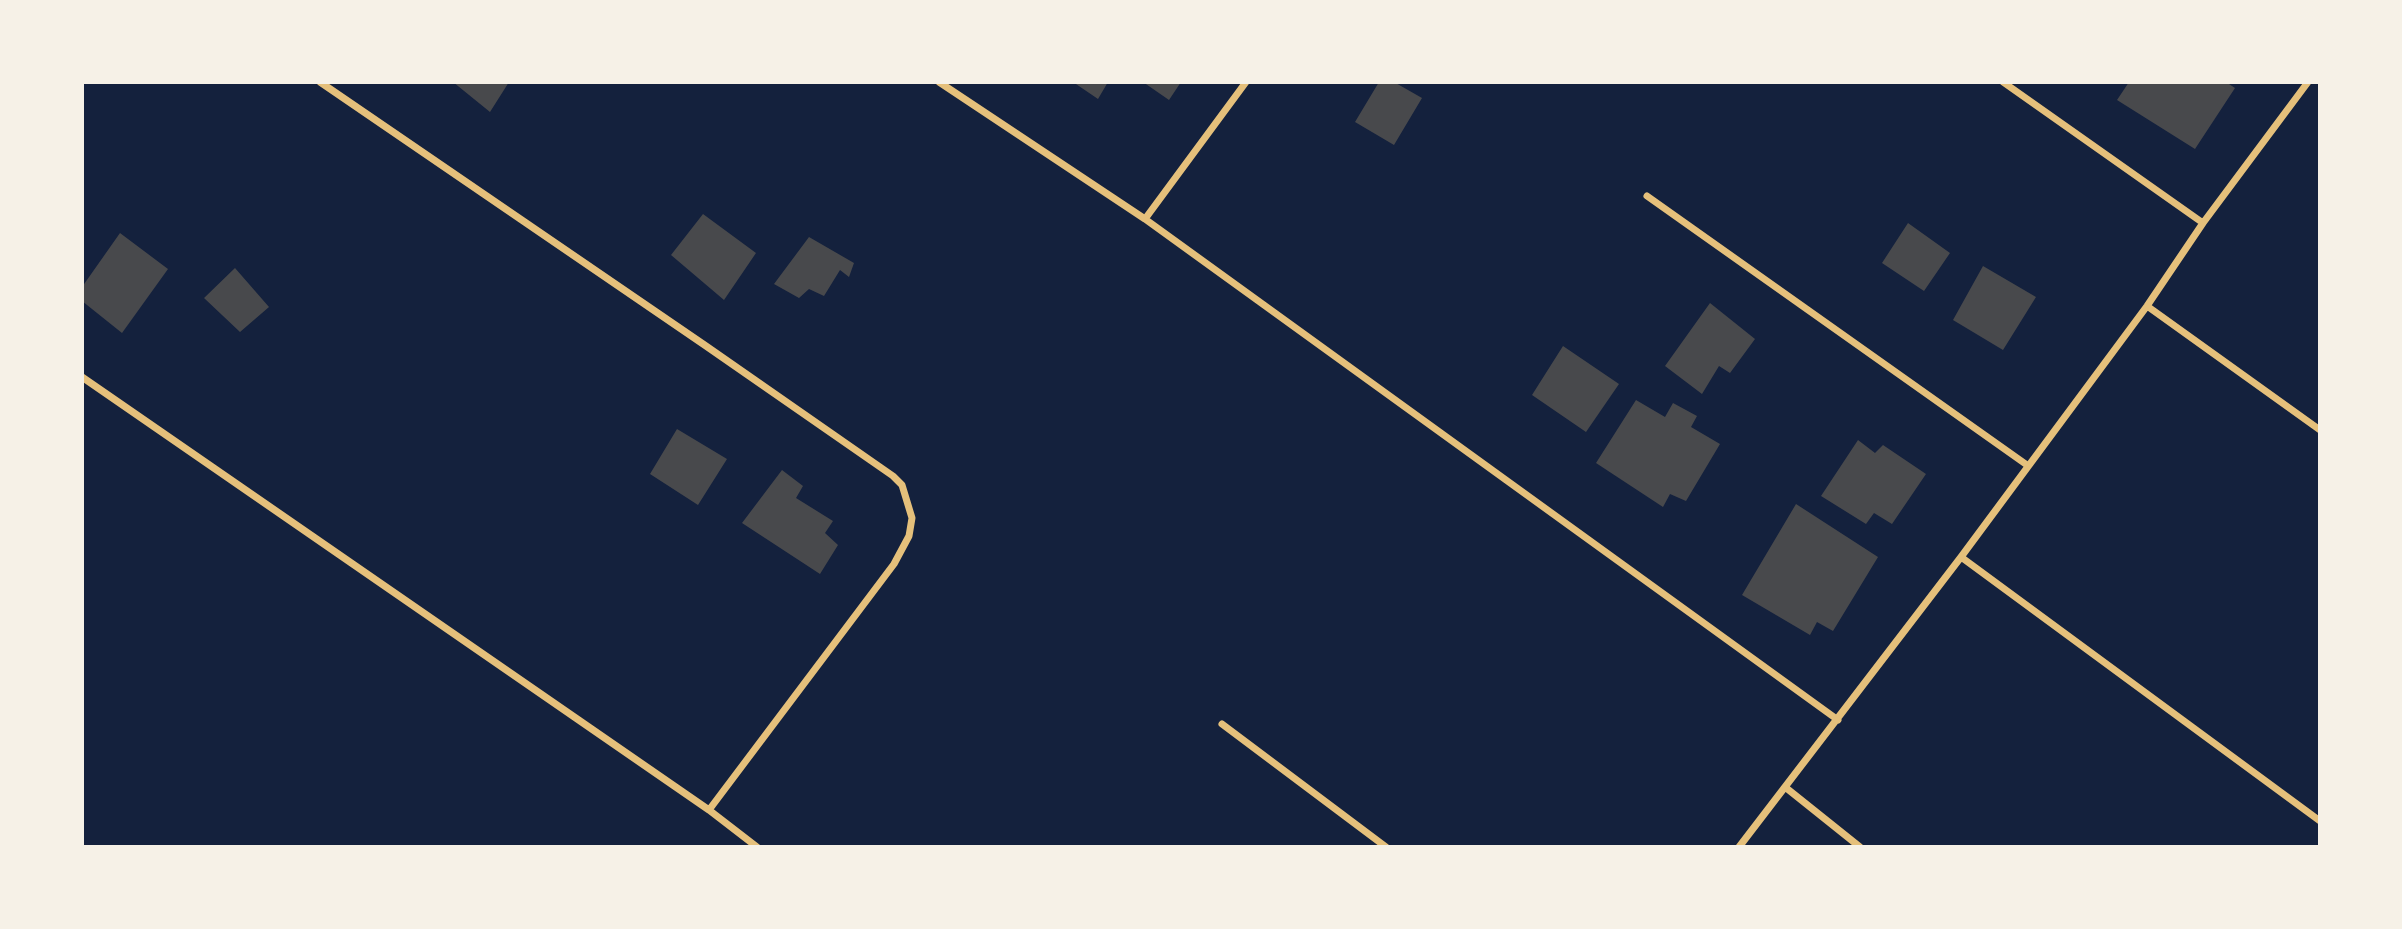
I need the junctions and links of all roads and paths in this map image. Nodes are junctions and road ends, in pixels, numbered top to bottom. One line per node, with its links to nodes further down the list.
1 (320, 82): 17 (street)
2 (939, 82): 7 (street)
3 (1246, 82): 7 (street)
4 (2003, 82): 8 (street)
5 (2308, 82): 8 (street)
6 (1647, 196): 12 (street)
7 (1145, 219): 14 (street)
8 (2203, 223): 9 (street)
9 (2147, 306): 11 (street); 12 (street)
10 (82, 377): 17 (street)
11 (2320, 430)
12 (2027, 465): 13 (street)
13 (1961, 557): 14 (street); 18 (street)
14 (1838, 720): 16 (street)
15 (1222, 724): 20 (street)
16 (1785, 787): 21 (street); 22 (street)
17 (709, 810): 19 (street)
18 (2320, 821)
19 (757, 847)
20 (1386, 847)
21 (1739, 847)
22 (1860, 847)

